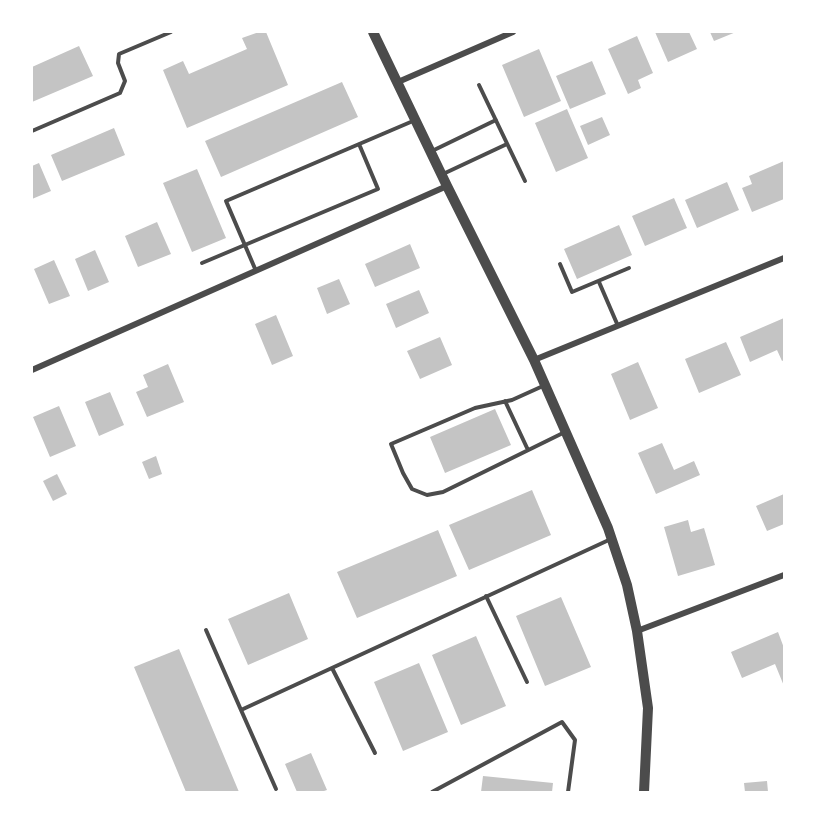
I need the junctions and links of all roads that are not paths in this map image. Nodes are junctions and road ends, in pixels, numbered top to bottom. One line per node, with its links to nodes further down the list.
1 (171, 32): 8 (lane)
2 (373, 32): 4 (street)
3 (513, 32): 4 (street)
4 (398, 82): 6 (street)
5 (479, 85): 7 (lane)
6 (416, 120): 9 (lane); 11 (street)
7 (496, 120): 10 (lane); 11 (lane)
8 (32, 131)
9 (358, 144): 15 (lane); 15 (lane)
10 (507, 144): 12 (lane); 13 (lane)
11 (431, 152): 12 (street)
12 (442, 175): 14 (street)
13 (525, 182)
14 (447, 186): 20 (street); 23 (street)
15 (245, 245): 17 (lane); 20 (lane)
16 (784, 258): 22 (street)
17 (202, 263)
18 (560, 264): 21 (lane)
19 (629, 268): 21 (lane)
20 (256, 271): 24 (street)
21 (599, 282): 22 (lane)
22 (618, 326): 23 (street)
23 (534, 360): 25 (street)
24 (32, 370)
25 (545, 385): 26 (lane); 27 (street)
26 (506, 400): 28 (lane); 28 (lane)
27 (566, 432): 28 (lane); 29 (street)
28 (528, 450)
29 (612, 539): 31 (lane); 33 (street)
30 (784, 575): 33 (street)
31 (486, 597): 34 (lane); 35 (lane)
32 (206, 630): 36 (lane)
33 (638, 631): 41 (street)
34 (332, 668): 36 (lane); 37 (lane)
35 (527, 682)
36 (241, 710): 38 (lane)
37 (375, 753)
38 (276, 789)
39 (432, 792): 40 (lane)
40 (568, 792)
41 (644, 792)

